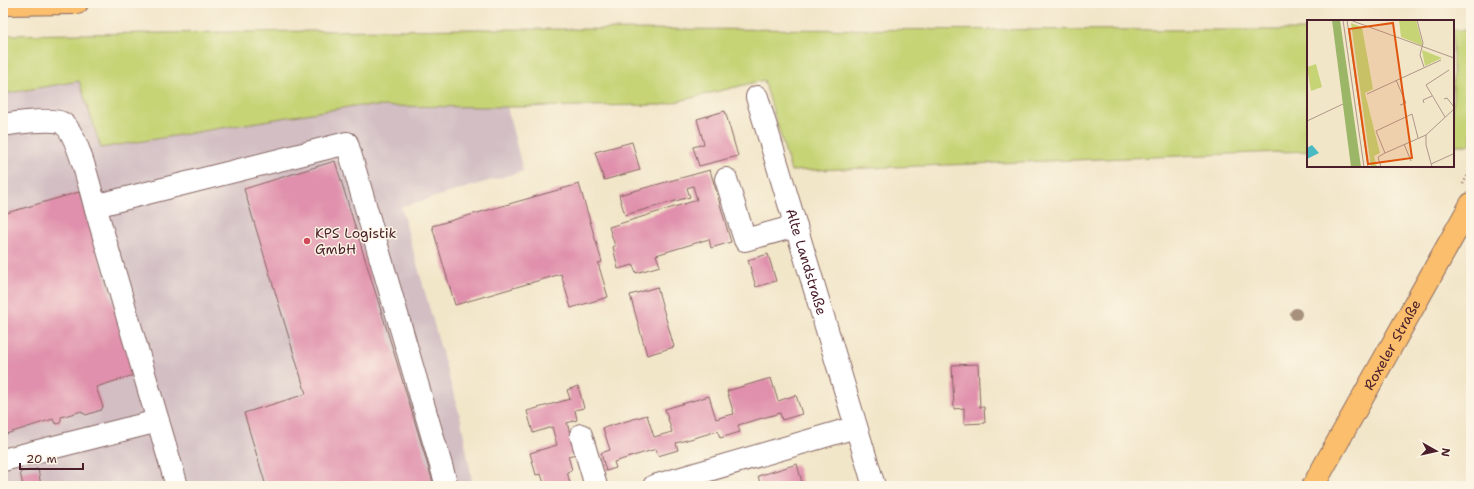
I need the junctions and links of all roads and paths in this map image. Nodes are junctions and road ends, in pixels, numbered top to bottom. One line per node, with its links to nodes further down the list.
1 (77, 3): 2 (main road)
2 (3, 4)
3 (757, 97): 8 (street, Alte Landstraße)
4 (3, 125): 7 (street)
5 (726, 179): 8 (street)
6 (1471, 204): 18 (main road, Roxeler Straße)
7 (95, 206): 9 (street); 14 (street)
8 (796, 226): 10 (street, Alte Landstraße)
9 (158, 421): 12 (street); 13 (street)
10 (856, 427): 16 (street); 17 (street, Alte Landstraße)
11 (581, 435): 15 (street)
12 (3, 460)
13 (177, 486)
14 (447, 486)
15 (596, 486)
16 (654, 486)
17 (874, 486)
18 (1313, 486)

